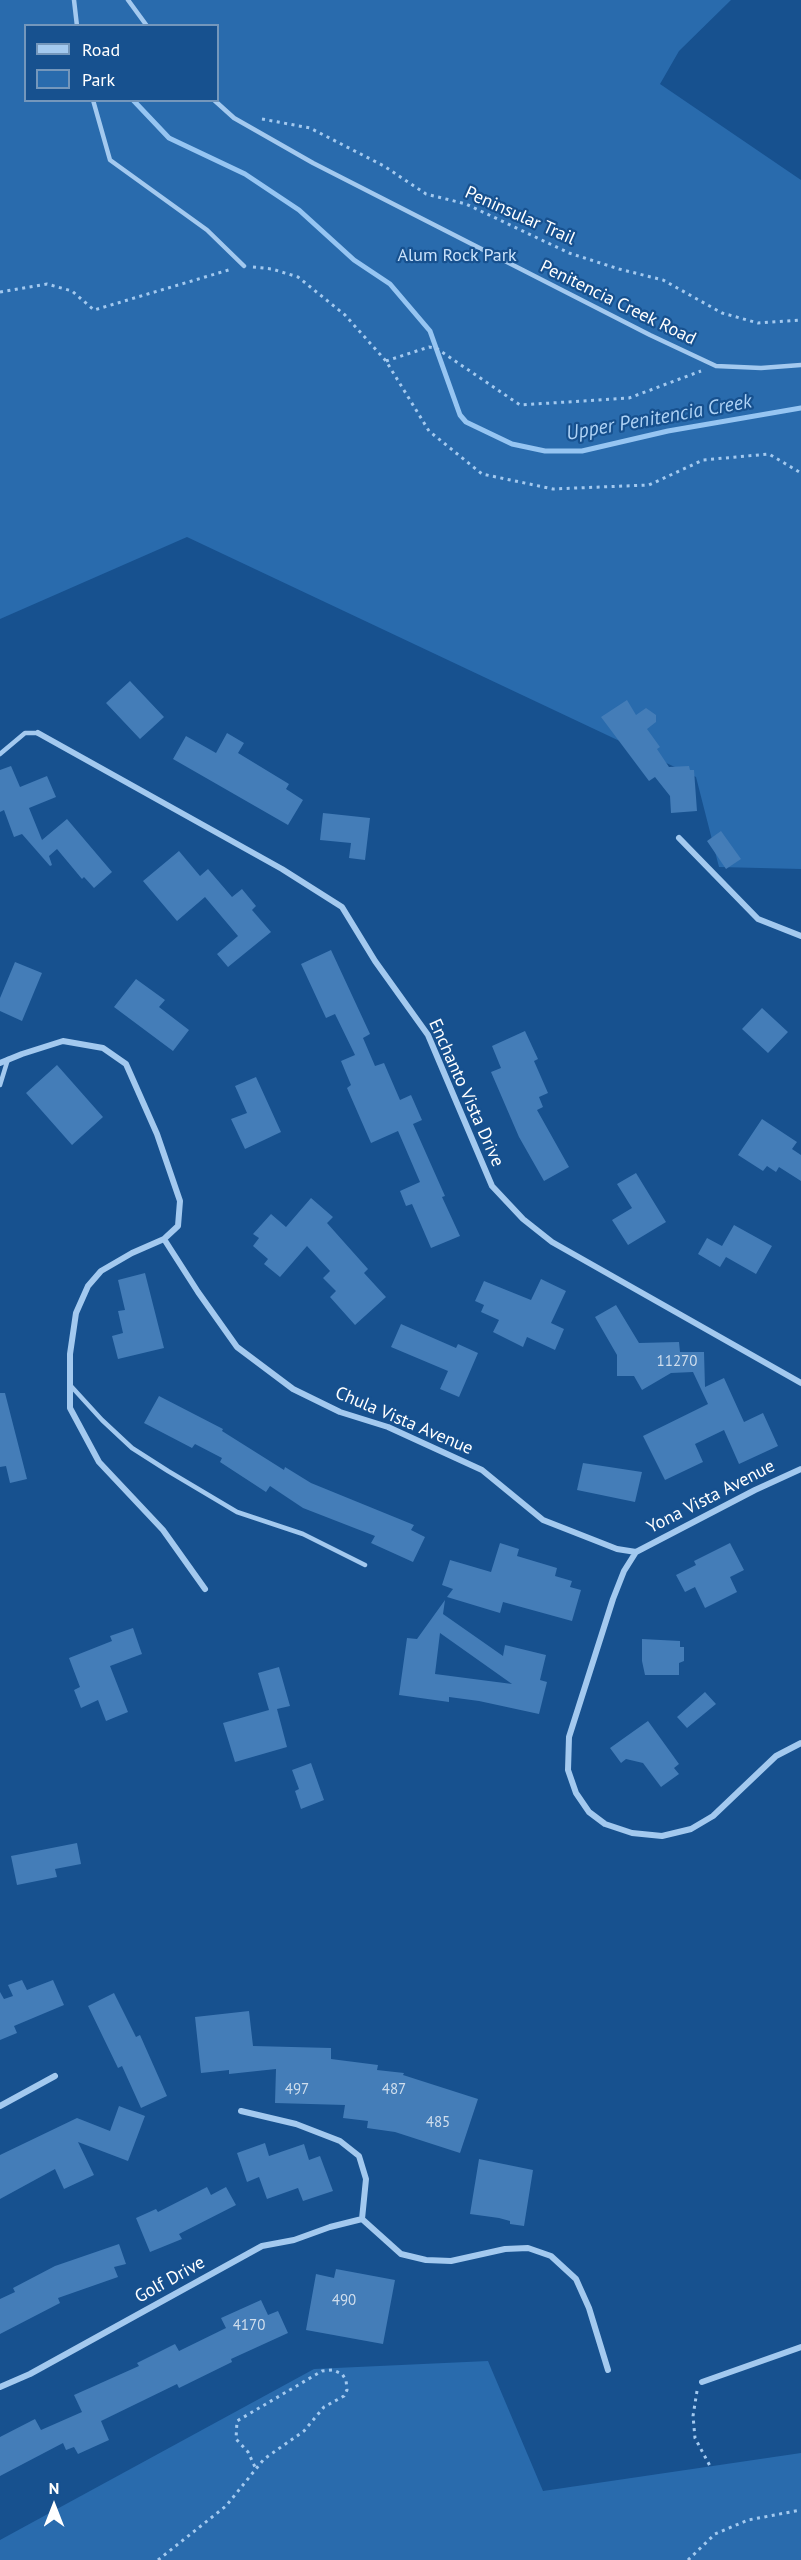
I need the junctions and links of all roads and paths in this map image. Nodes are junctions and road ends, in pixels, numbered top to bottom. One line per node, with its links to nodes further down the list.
1 (74, 0): 3 (lane)
2 (128, 0): 4 (lane)
3 (77, 24)
4 (146, 24)
5 (94, 102): 8 (lane)
6 (216, 102): 13 (lane, Penitencia Creek Road)
7 (258, 119): 10 (path, Peninsular Trail)
8 (244, 266): 9 (path); 11 (path)
9 (0, 292)
10 (801, 320)
11 (386, 361): 13 (path); 14 (path)
12 (801, 365): 13 (lane, Penitencia Creek Road)
13 (716, 366)
14 (801, 473)
15 (38, 733): 16 (lane); 23 (street, Enchanto Vista Drive)
16 (0, 754)
17 (679, 838): 18 (street)
18 (801, 936)
19 (8, 1059): 20 (street); 21 (lane); 22 (street)
20 (0, 1063)
21 (0, 1085)
22 (164, 1239): 24 (street); 26 (street, Chula Vista Avenue)
23 (801, 1383)
24 (69, 1385): 27 (lane); 28 (street)
25 (801, 1469): 26 (street, Yona Vista Avenue)
26 (636, 1552): 29 (street)
27 (365, 1564)
28 (205, 1589)
29 (801, 1743)
30 (56, 2076): 31 (street)
31 (0, 2106)
32 (241, 2111): 33 (street)
33 (362, 2219): 35 (street); 37 (street, Golf Drive)
34 (801, 2347): 36 (street)
35 (608, 2370)
36 (702, 2382): 38 (path)
37 (0, 2386)
38 (710, 2466)
39 (255, 2467): 39 (path); 41 (path)
40 (801, 2510): 42 (path)
41 (158, 2560)
42 (688, 2560)

